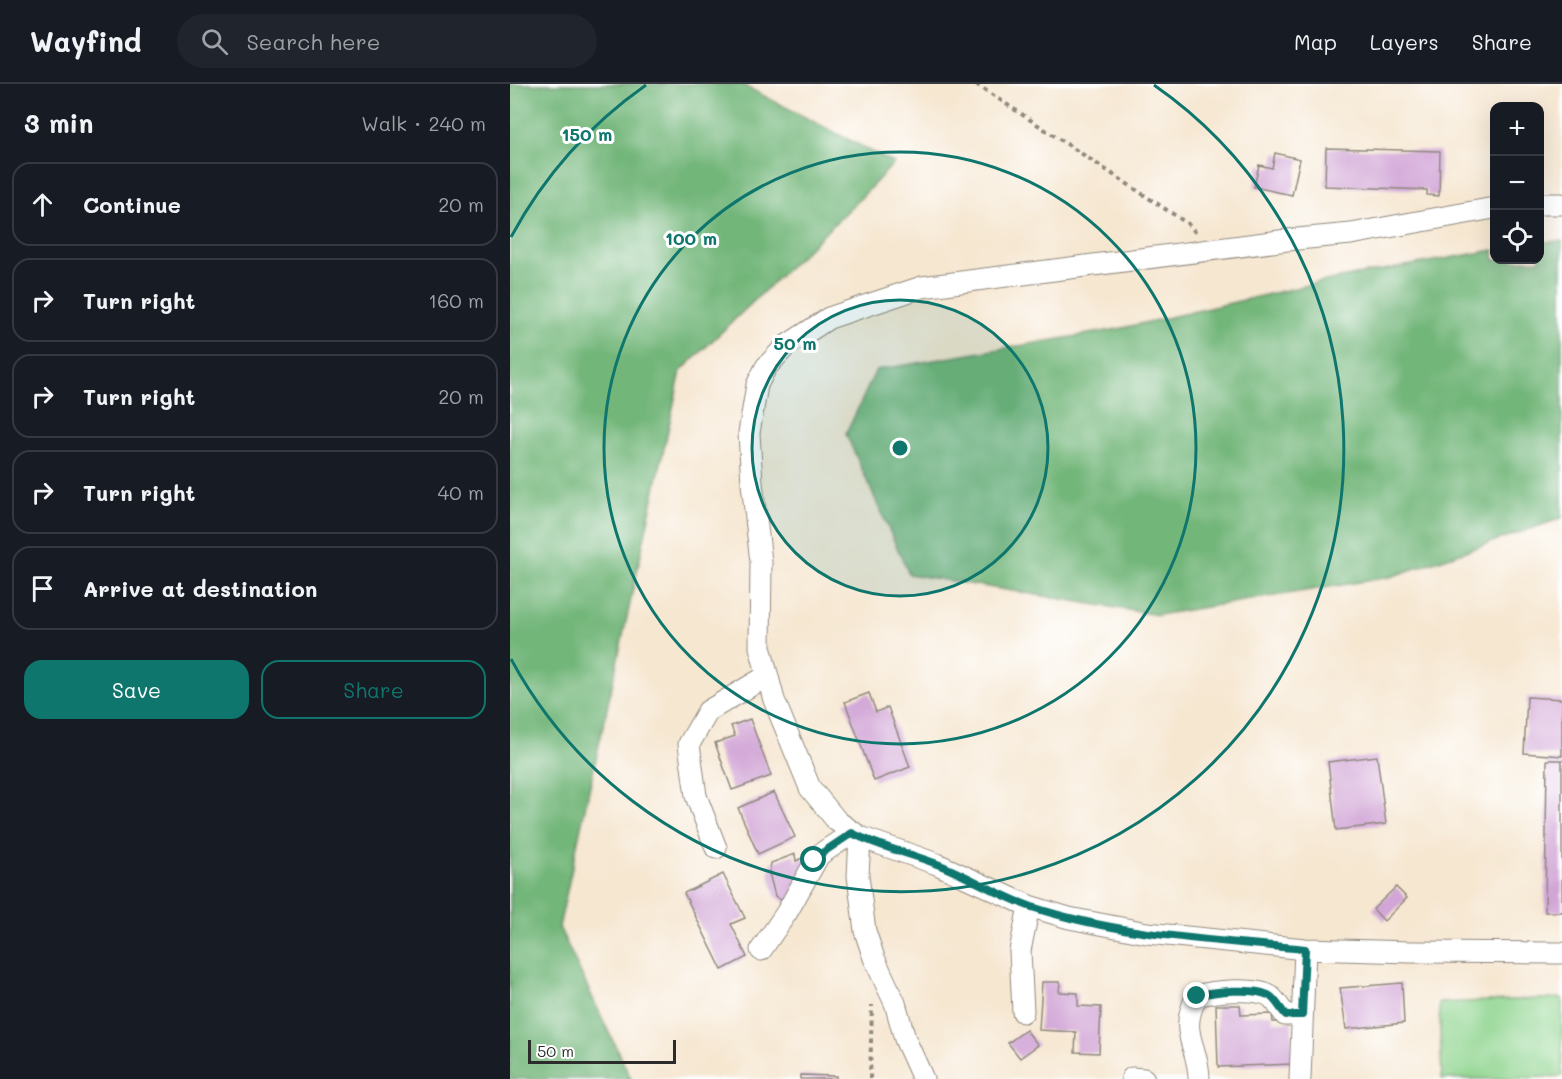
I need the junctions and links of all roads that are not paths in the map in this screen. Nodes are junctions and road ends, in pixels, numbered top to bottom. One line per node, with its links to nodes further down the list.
1 (1544, 204): 2 (street)
2 (1562, 204)
3 (1490, 209): 4 (street)
4 (766, 676): 5 (street); 6 (street)
5 (856, 835): 7 (street); 9 (street); 13 (street)
6 (716, 848)
7 (1029, 906): 8 (street); 11 (street)
8 (1305, 949): 10 (street); 12 (street)
9 (761, 950)
10 (1562, 952)
11 (1023, 1012)
12 (1302, 1015): 14 (street); 15 (street)
13 (923, 1079)
14 (1199, 1079)
15 (1300, 1079)

